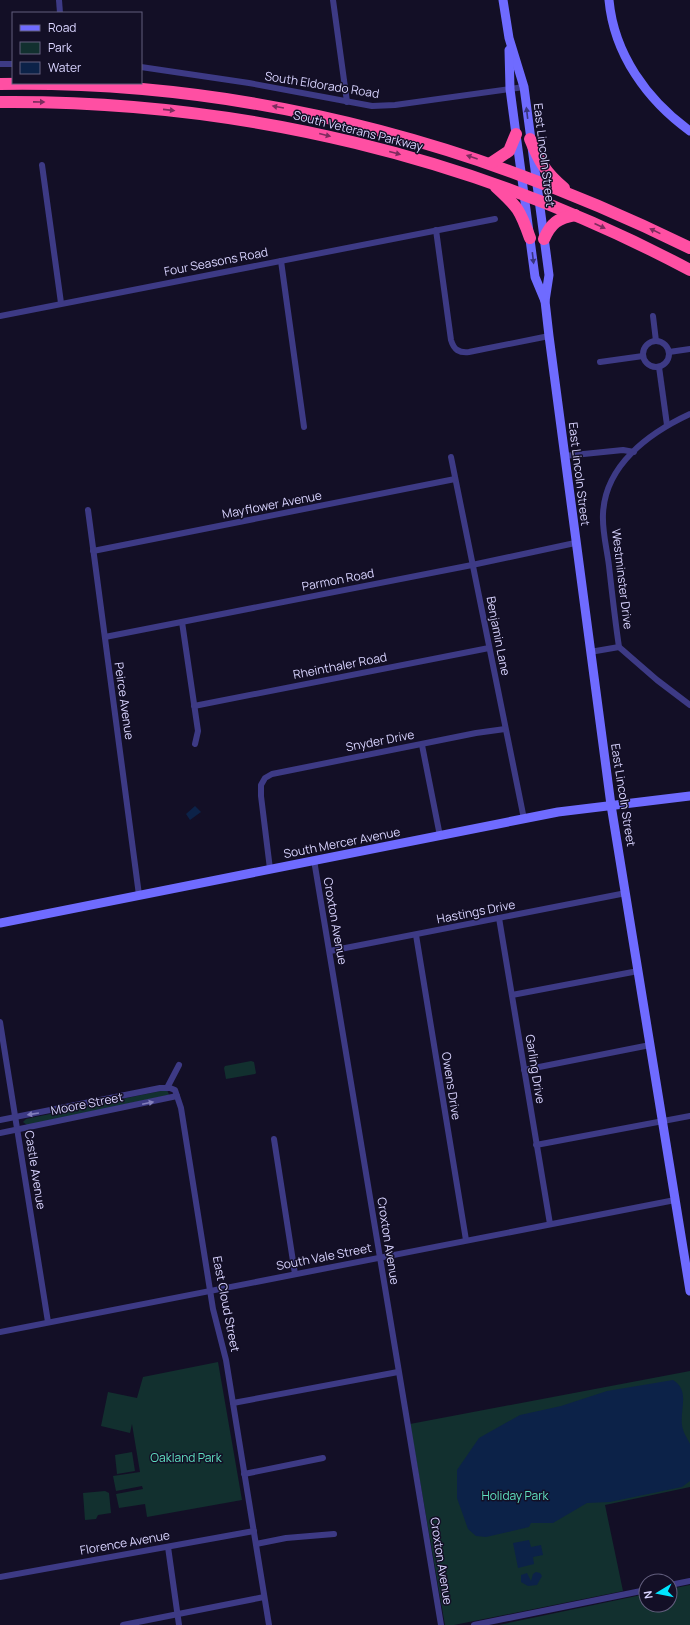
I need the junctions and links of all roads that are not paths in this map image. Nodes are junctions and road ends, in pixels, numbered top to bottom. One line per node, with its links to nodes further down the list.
1 (59, 0): 5 (street)
2 (333, 0): 14 (street)
3 (503, 0): 6 (main road, East Lincoln Street)
4 (609, 0): 15 (main road)
5 (60, 12)
6 (509, 38): 11 (main road, East Lincoln Street); 12 (main road, East Lincoln Street)
7 (0, 64): 8 (street)
8 (12, 64)
9 (142, 67): 14 (street, South Eldorado Road)
10 (0, 84): 18 (highway, South Veterans Parkway, one-way to 10)
11 (524, 87): 12 (street, South Eldorado Road); 17 (main road, East Lincoln Street, one-way to 11)
12 (510, 89): 14 (street, South Eldorado Road); 16 (main road, East Lincoln Street)
13 (0, 102): 22 (highway, South Veterans Parkway, one-way to 22)
14 (347, 102)
15 (690, 131)
16 (516, 134): 18 (highway); 20 (main road, East Lincoln Street)
17 (530, 139): 21 (main road, East Lincoln Street); 23 (highway)
18 (491, 163): 20 (highway, South Veterans Parkway)
19 (42, 165): 35 (street)
20 (522, 175): 21 (highway, South Veterans Parkway); 24 (main road, East Lincoln Street)
21 (535, 180): 23 (highway, South Veterans Parkway); 25 (main road, East Lincoln Street)
22 (491, 182): 24 (highway, South Veterans Parkway); 29 (highway)
23 (571, 193): 31 (highway, South Veterans Parkway, one-way to 23)
24 (525, 195): 25 (highway, South Veterans Parkway); 29 (main road, East Lincoln Street)
25 (538, 200): 26 (highway, South Veterans Parkway); 30 (main road, East Lincoln Street)
26 (575, 215): 30 (highway); 33 (highway, South Veterans Parkway, one-way to 33)
27 (495, 219): 28 (street, Four Seasons Road)
28 (436, 230): 32 (street, Four Seasons Road); 38 (street)
29 (530, 238): 34 (main road, East Lincoln Street, one-way to 34)
30 (544, 239): 34 (main road, East Lincoln Street)
31 (690, 248)
32 (281, 261): 35 (street, Four Seasons Road); 47 (street)
33 (690, 270)
34 (545, 301): 38 (main road, East Lincoln Street)
35 (61, 303): 36 (street, Four Seasons Road)
36 (0, 316)
37 (653, 316): 39 (street)
38 (549, 336): 49 (main road, East Lincoln Street)
39 (656, 341): 41 (street); 42 (street)
40 (690, 350): 41 (street)
41 (669, 352): 44 (street)
42 (643, 356): 43 (street); 44 (street)
43 (600, 362)
44 (659, 367): 46 (street)
45 (690, 414): 46 (street, Westminster Drive)
46 (668, 425): 48 (street, Westminster Drive)
47 (304, 427)
48 (634, 452): 49 (street); 58 (street, Westminster Drive)
49 (564, 456): 53 (main road, East Lincoln Street)
50 (451, 457): 51 (street, Benjamin Lane)
51 (455, 479): 54 (street, Mayflower Avenue); 55 (street, Benjamin Lane)
52 (88, 510): 54 (street, Peirce Avenue)
53 (575, 543): 55 (street, Parmon Road); 60 (main road, East Lincoln Street)
54 (93, 552): 57 (street, Peirce Avenue)
55 (472, 565): 56 (street, Parmon Road); 59 (street, Benjamin Lane)
56 (182, 622): 57 (street, Parmon Road); 62 (street)
57 (105, 637): 73 (street, Peirce Avenue)
58 (619, 647): 60 (street); 61 (street, Westminster Drive)
59 (489, 648): 62 (street, Rheinthaler Road); 63 (street, Benjamin Lane)
60 (590, 652): 67 (main road, East Lincoln Street)
61 (690, 705)
62 (194, 706): 64 (street)
63 (505, 729): 65 (street, Snyder Drive); 68 (street, Benjamin Lane)
64 (194, 744)
65 (422, 745): 69 (street); 71 (street, Snyder Drive)
66 (690, 796): 67 (main road, South Mercer Avenue)
67 (612, 805): 68 (main road, South Mercer Avenue); 72 (main road, East Lincoln Street)
68 (524, 819): 69 (main road, South Mercer Avenue)
69 (440, 836): 70 (main road, South Mercer Avenue)
70 (314, 860): 71 (main road, South Mercer Avenue); 77 (street, Croxton Avenue)
71 (270, 869): 73 (main road, South Mercer Avenue)
72 (626, 893): 74 (street, Hastings Drive); 78 (main road, East Lincoln Street)
73 (139, 895): 75 (main road, South Mercer Avenue)
74 (499, 918): 76 (street, Hastings Drive); 79 (street, Garling Drive)
75 (0, 923)
76 (416, 935): 77 (street, Hastings Drive); 96 (street, Owens Drive)
77 (330, 951): 97 (street, Croxton Avenue)
78 (638, 971): 79 (street); 81 (main road, East Lincoln Street)
79 (512, 995): 83 (street, Garling Drive)
80 (0, 1022): 87 (street, Castle Avenue)
81 (650, 1045): 83 (street); 89 (main road, East Lincoln Street)
82 (179, 1065): 84 (street)
83 (524, 1070): 93 (street, Garling Drive)
84 (167, 1088): 85 (street); 87 (street, Moore Street, one-way to 87)
85 (177, 1096): 90 (street, Moore Street, one-way to 85); 99 (street, East Cloud Street)
86 (690, 1116): 89 (street)
87 (15, 1117): 88 (street, Moore Street); 90 (street, Castle Avenue)
88 (0, 1120)
89 (663, 1122): 93 (street); 94 (main road, East Lincoln Street)
90 (17, 1130): 91 (street, Moore Street); 101 (street, Castle Avenue)
91 (0, 1133)
92 (274, 1139): 98 (street)
93 (536, 1145): 95 (street, Garling Drive)
94 (675, 1200): 95 (street, South Vale Street); 100 (main road, East Lincoln Street)
95 (550, 1224): 96 (street, South Vale Street)
96 (466, 1240): 97 (street, South Vale Street)
97 (379, 1258): 98 (street, South Vale Street); 103 (street, Croxton Avenue)
98 (295, 1274): 99 (street, South Vale Street)
99 (211, 1290): 101 (street, South Vale Street); 104 (street, East Cloud Street)
100 (690, 1291)
101 (48, 1322): 102 (street, South Vale Street)
102 (0, 1332)
103 (398, 1372): 104 (street); 120 (street, Croxton Avenue)
104 (233, 1403): 106 (street, East Cloud Street)
105 (323, 1458): 106 (street)
106 (244, 1474): 107 (street, East Cloud Street)
107 (254, 1531): 109 (street, East Cloud Street); 110 (street, Florence Avenue)
108 (334, 1534): 109 (street)
109 (256, 1544): 115 (street)
110 (168, 1547): 111 (street, Florence Avenue); 116 (street)
111 (0, 1577)
112 (690, 1581): 113 (street)
113 (678, 1583)
114 (638, 1592): 121 (street)
115 (264, 1598): 116 (street); 119 (street)
116 (178, 1614): 117 (street); 118 (street)
117 (123, 1625)
118 (179, 1625)
119 (269, 1625)
120 (441, 1625)
121 (474, 1625)

